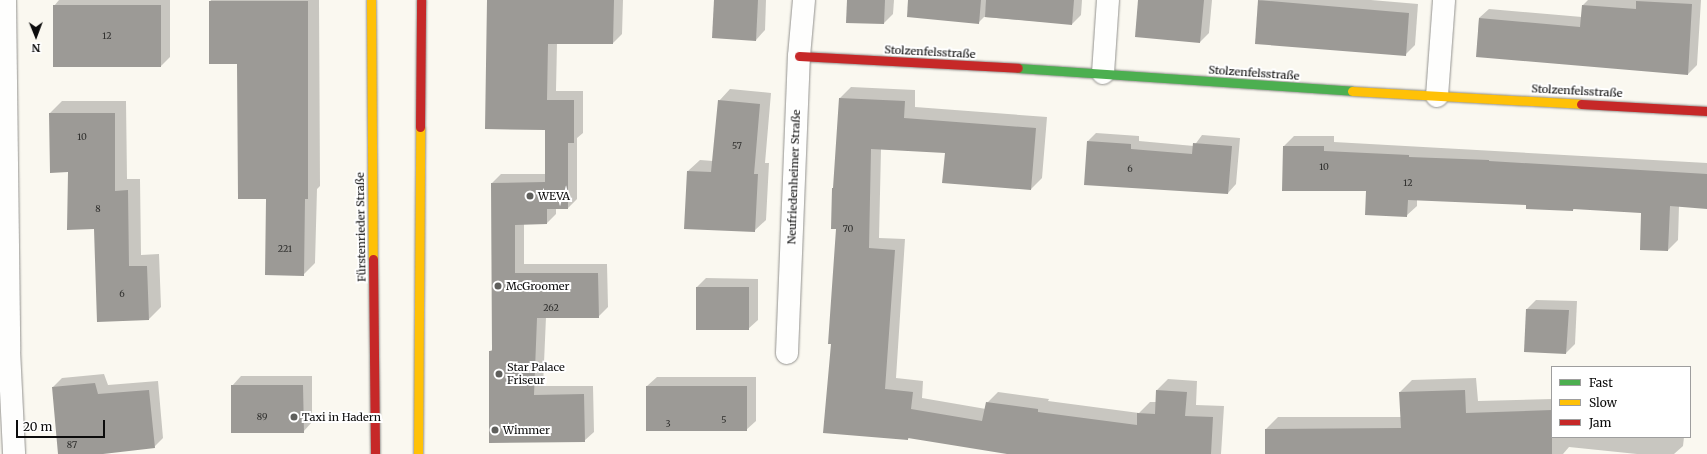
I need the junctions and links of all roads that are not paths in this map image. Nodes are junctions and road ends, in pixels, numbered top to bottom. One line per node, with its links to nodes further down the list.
1 (6, 0): 12 (street)
2 (371, 0): 13 (street, Fürstenrieder Straße)
3 (421, 0): 14 (street)
4 (804, 0): 7 (street, Neufriedenheimer Straße)
5 (1108, 0): 8 (street)
6 (1444, 0): 9 (street)
7 (799, 56): 8 (street, Stolzenfelsstraße); 11 (street, Neufriedenheimer Straße)
8 (1103, 73): 9 (street, Stolzenfelsstraße)
9 (1437, 96): 10 (street, Stolzenfelsstraße)
10 (1707, 111)
11 (787, 353)
12 (14, 454)
13 (375, 454)
14 (418, 454)

